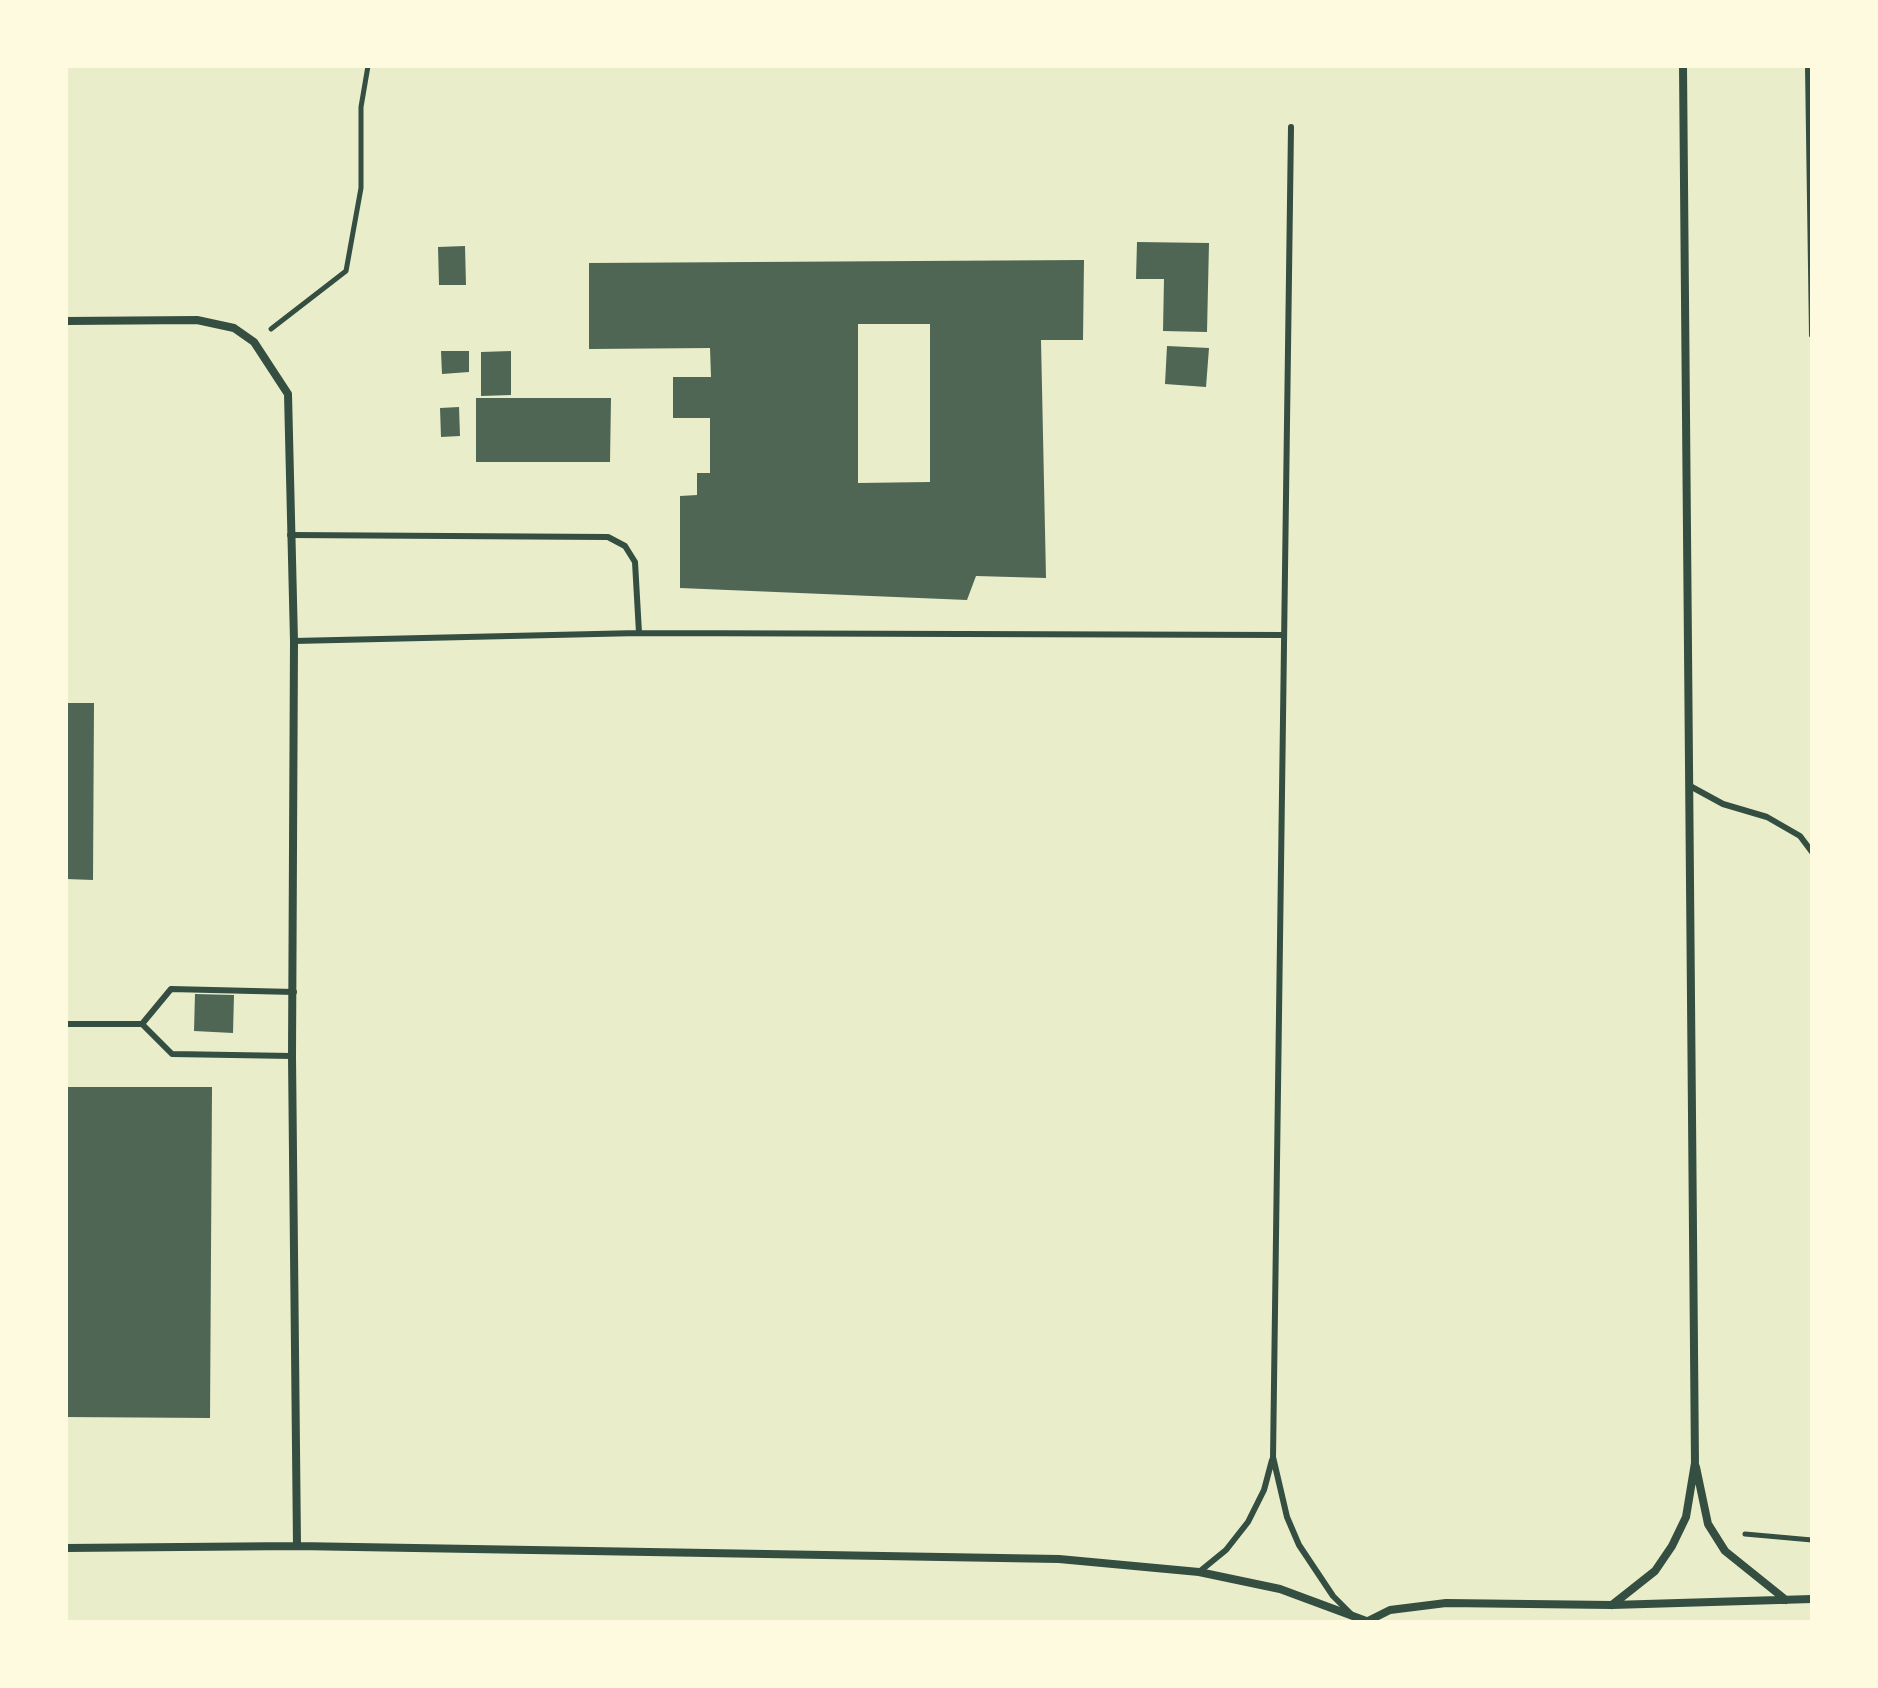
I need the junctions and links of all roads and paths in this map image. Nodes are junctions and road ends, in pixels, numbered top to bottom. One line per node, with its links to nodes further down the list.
1 (368, 66): 7 (path)
2 (1683, 66): 12 (street)
3 (1808, 66): 6 (lane)
4 (1291, 127): 10 (lane)
5 (66, 321): 7 (street)
6 (1812, 335)
7 (254, 342): 8 (street)
8 (290, 535): 9 (lane); 11 (street)
9 (639, 633): 10 (lane); 11 (lane)
10 (1284, 635): 18 (lane)
11 (294, 641): 14 (street)
12 (1690, 786): 13 (lane); 19 (street)
13 (1812, 852)
14 (294, 992): 16 (lane); 17 (street)
15 (66, 1024): 16 (lane)
16 (142, 1024): 17 (lane)
17 (292, 1056): 22 (street)
18 (1273, 1457): 24 (lane); 28 (lane)
19 (1695, 1463): 20 (street); 27 (street)
20 (1708, 1524): 21 (path); 26 (street)
21 (1812, 1540)
22 (297, 1546): 23 (street); 24 (street)
23 (66, 1548)
24 (1199, 1572): 28 (street)
25 (1812, 1599): 26 (street)
26 (1786, 1600): 27 (street)
27 (1612, 1605): 29 (street)
28 (1354, 1617): 29 (street)
29 (1368, 1622)

